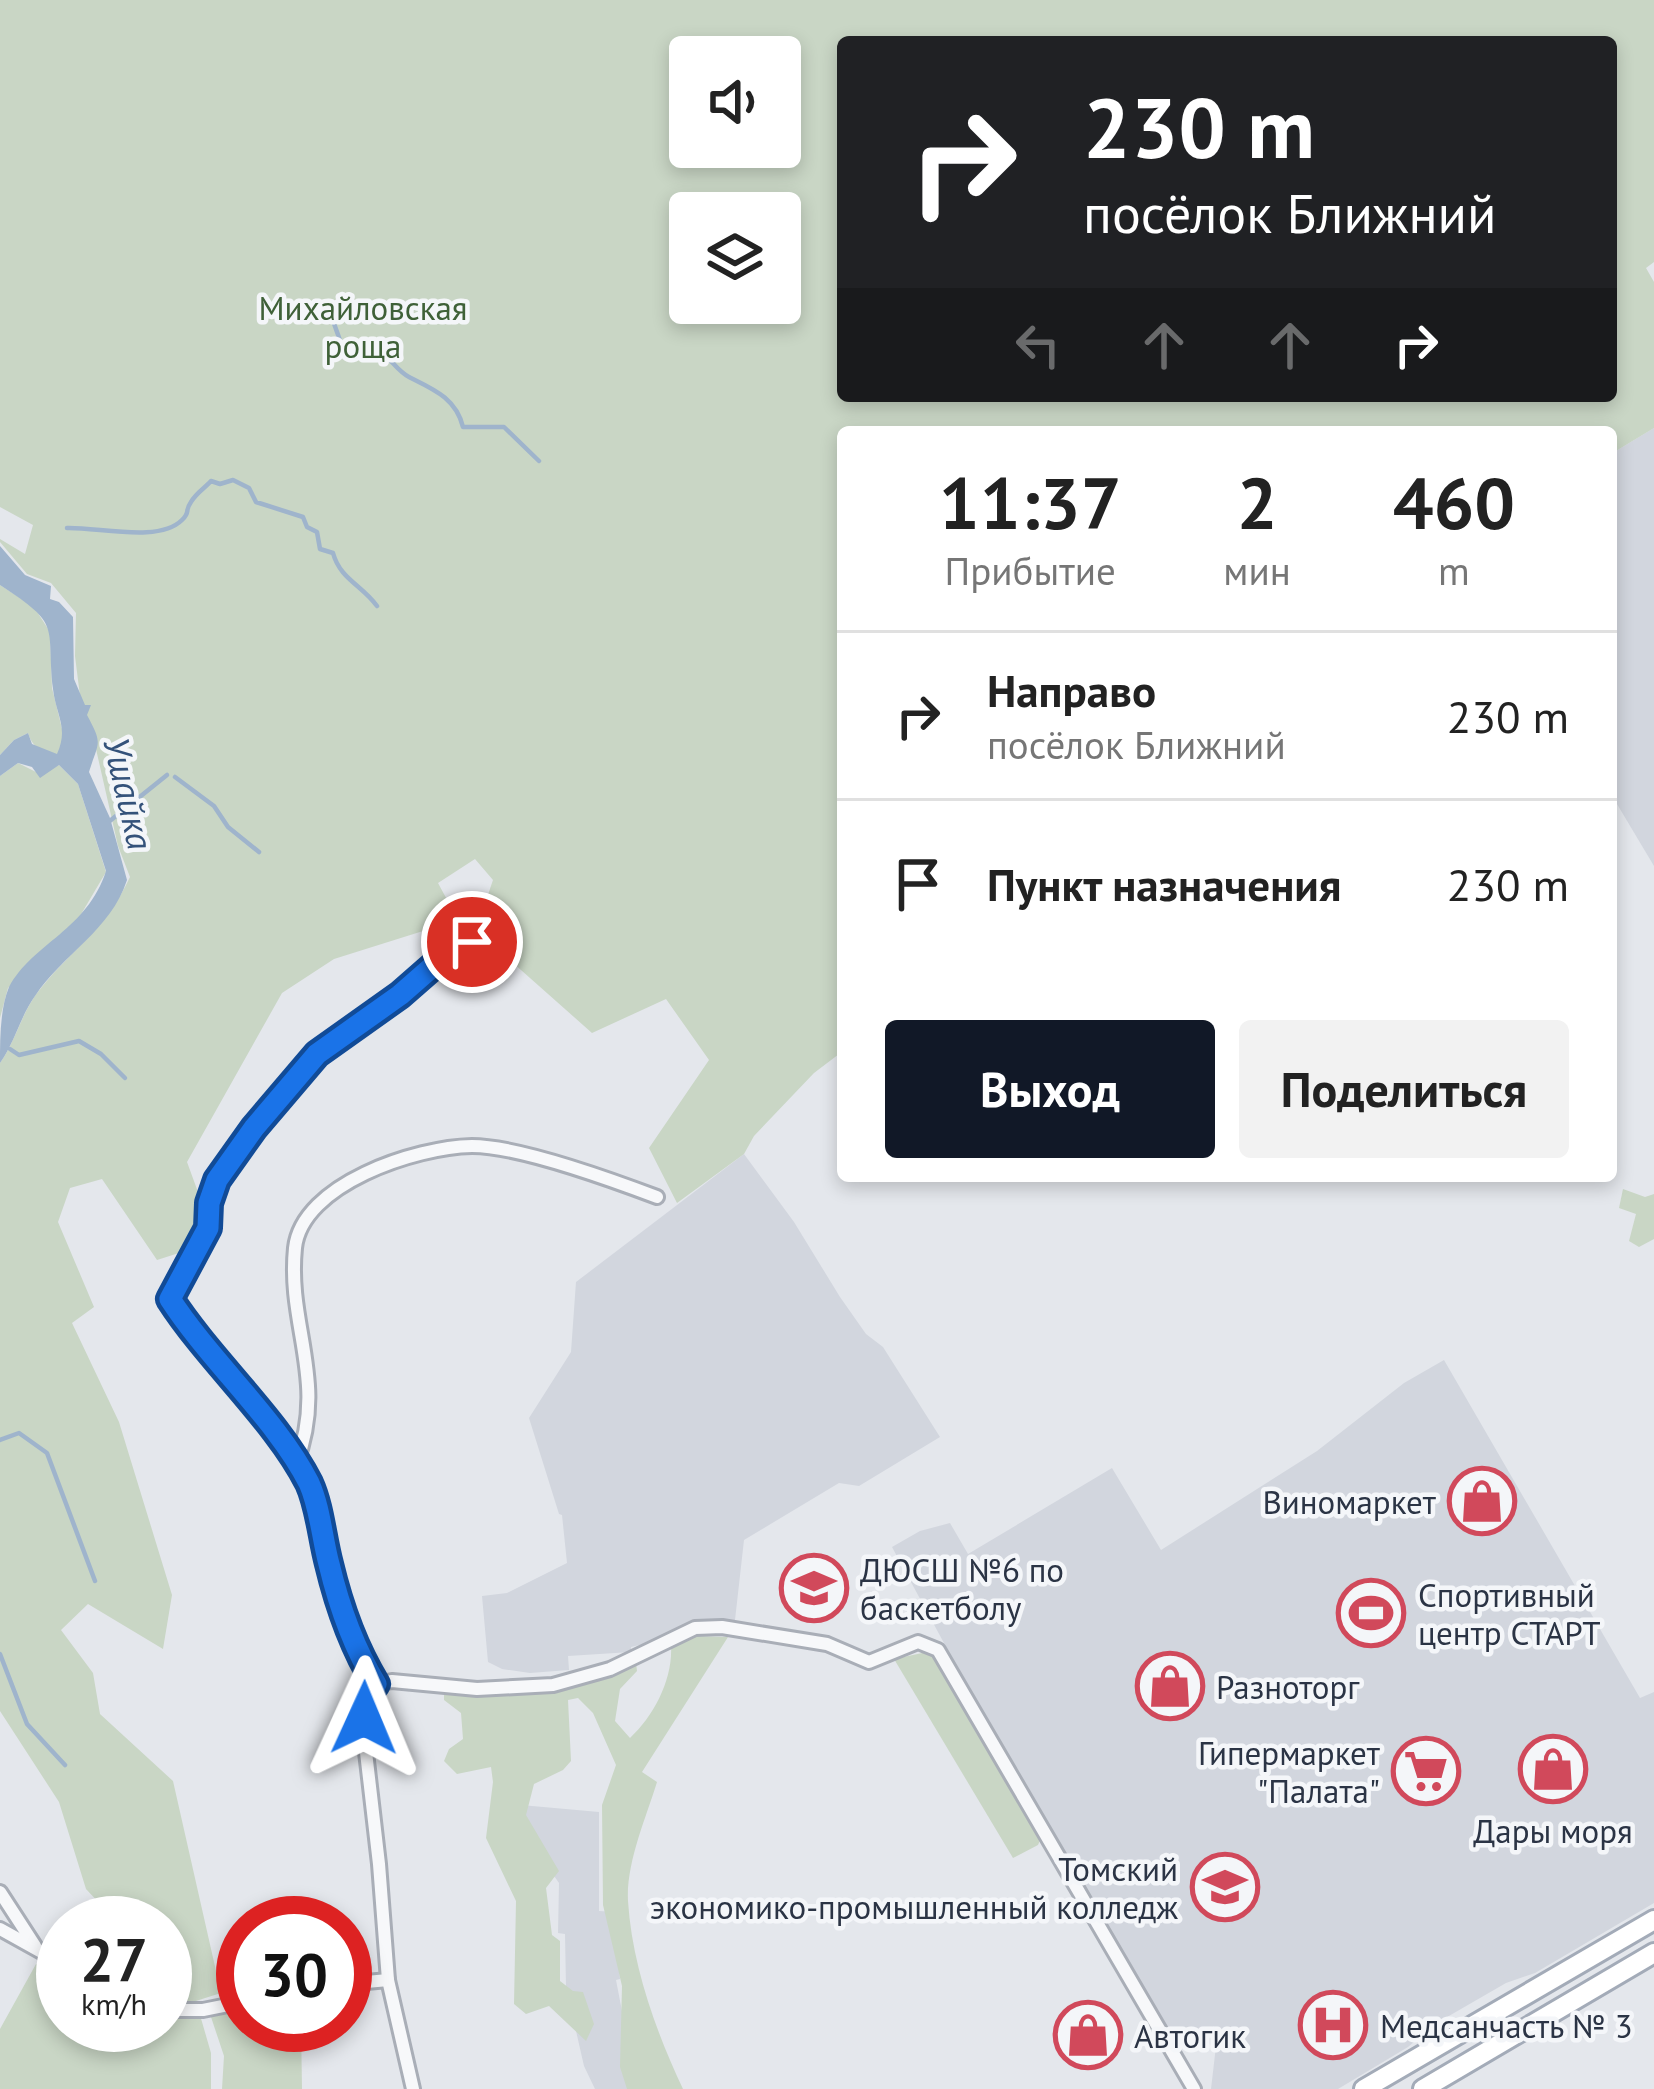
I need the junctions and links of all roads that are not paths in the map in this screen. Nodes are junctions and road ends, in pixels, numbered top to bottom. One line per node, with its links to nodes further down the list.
1 (472, 942): 3 (street)
2 (657, 1197): 3 (street)
3 (296, 1464): 4 (street)
4 (376, 1684): 10 (street); 13 (street)
5 (0, 1892): 8 (street)
6 (1654, 1920): 14 (main road)
7 (0, 1928): 8 (street)
8 (36, 1948)
9 (1654, 1953): 15 (main road)
10 (388, 1980): 11 (street); 12 (street)
11 (372, 1981)
12 (413, 2089)
13 (1194, 2089)
14 (1364, 2089)
15 (1423, 2089)

